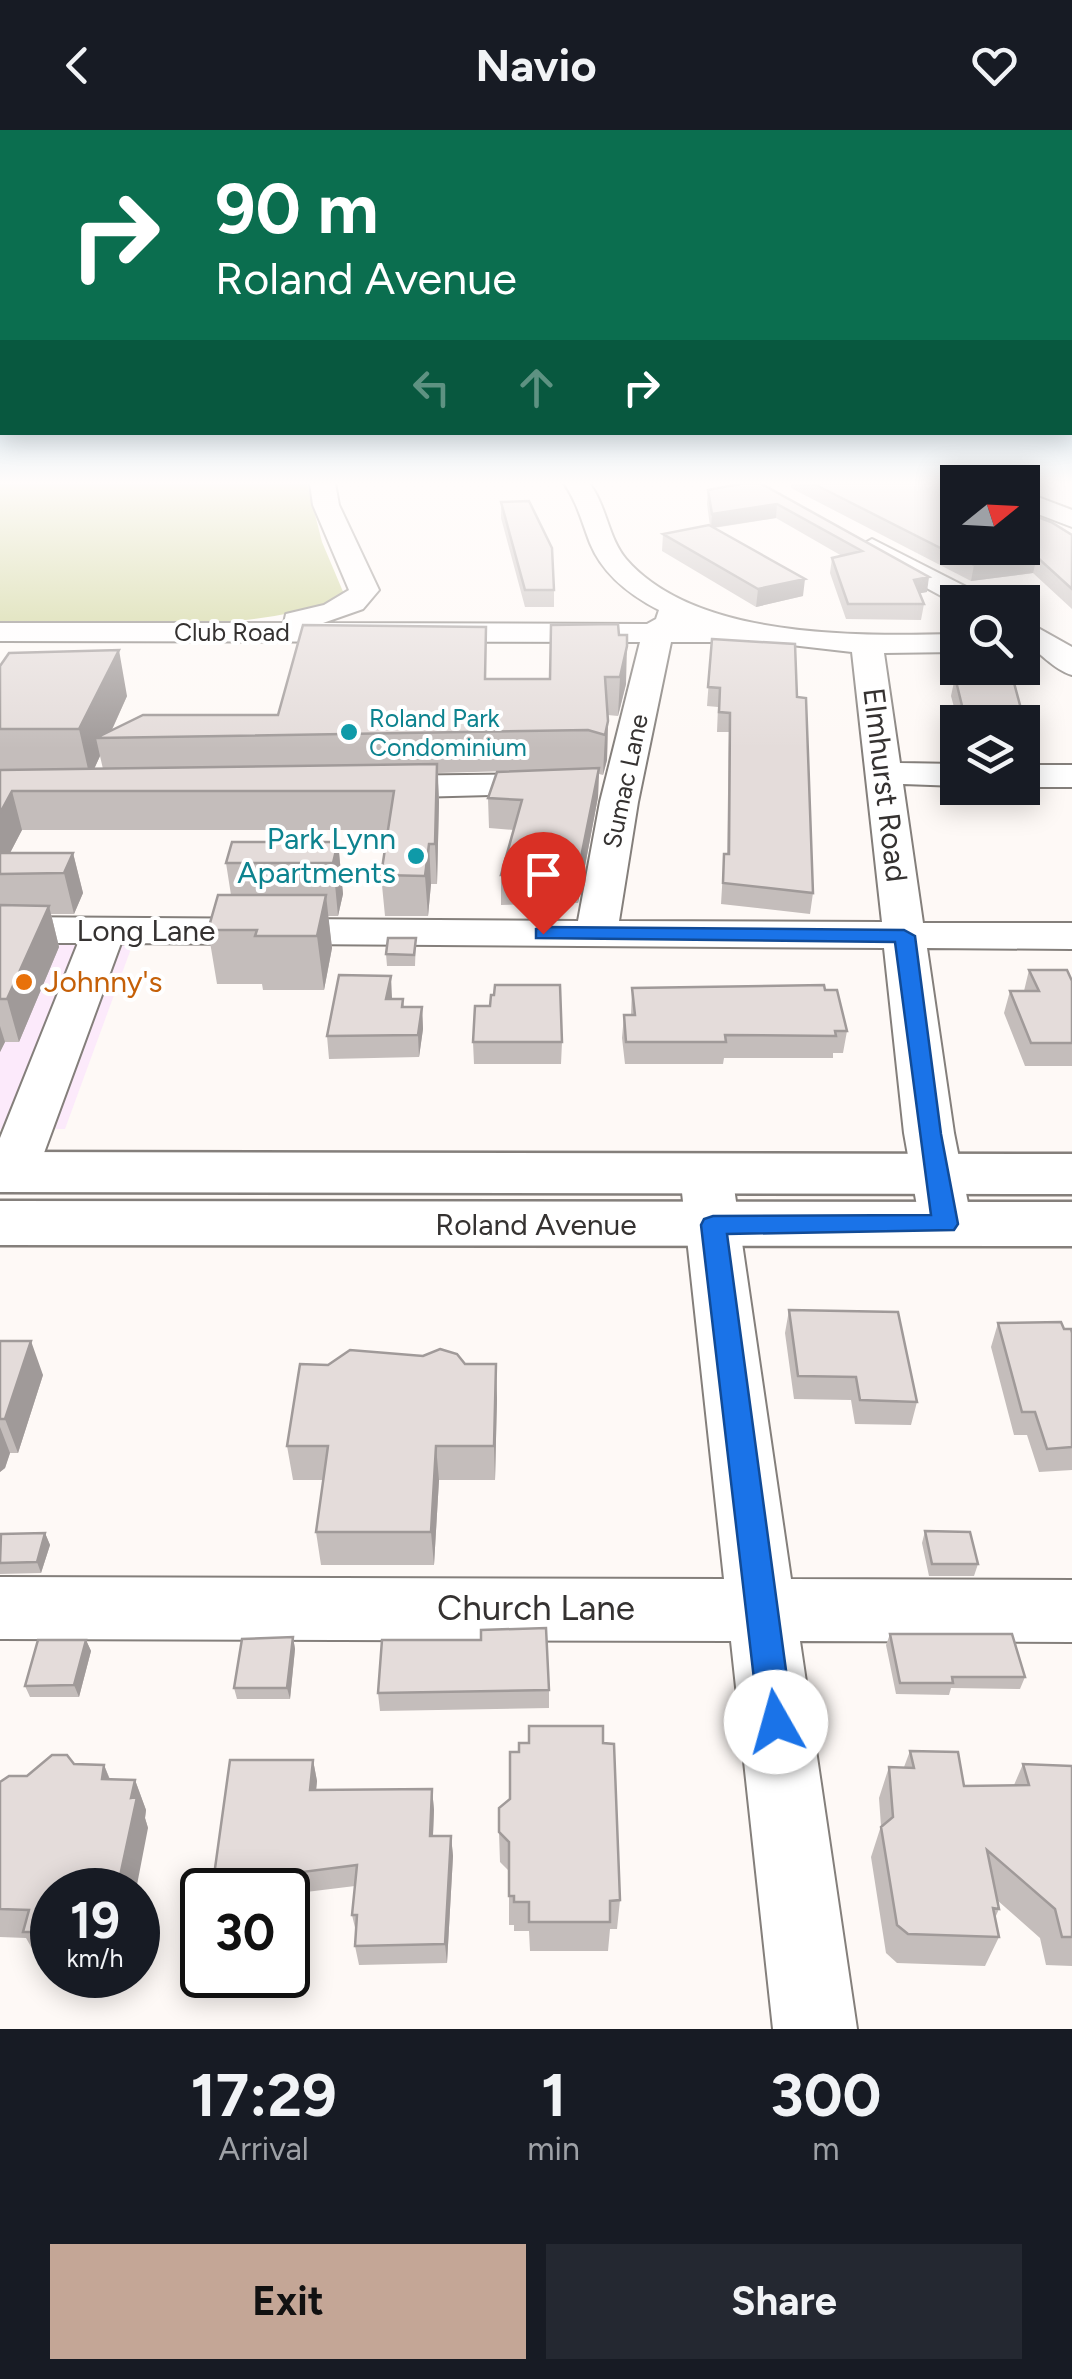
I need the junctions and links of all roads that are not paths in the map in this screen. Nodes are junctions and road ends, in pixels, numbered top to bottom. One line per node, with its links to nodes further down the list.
1 (356, 572): 6 (street)
2 (624, 572): 5 (street)
3 (918, 572): 4 (street)
4 (942, 585)
5 (666, 617): 6 (street, Club Road); 10 (street, Club Road); 17 (street, Sumac Lane)
6 (332, 622): 7 (street, Club Road)
7 (2, 635)
8 (1040, 636): 11 (street)
9 (940, 643): 10 (street, Club Road)
10 (867, 644): 12 (street, Elmhurst Road)
11 (1072, 666)
12 (884, 774): 13 (street); 22 (street, Elmhurst Road)
13 (940, 775)
14 (1040, 776): 15 (street)
15 (1072, 776)
16 (345, 788): 17 (street)
17 (602, 798): 18 (street); 21 (street, Sumac Lane)
18 (512, 804)
19 (0, 930): 20 (street, Long Lane)
20 (104, 930): 21 (street, Long Lane); 25 (street)
21 (596, 934): 22 (street, Long Lane)
22 (904, 936): 23 (street, Long Lane); 26 (street, Elmhurst Road)
23 (1072, 936)
24 (1072, 1174): 26 (main road, Roland Avenue)
25 (4, 1189): 27 (main road, Roland Avenue)
26 (941, 1199): 27 (main road, Roland Avenue); 28 (main road, Roland Avenue)
27 (710, 1200): 29 (street)
28 (1072, 1224)
29 (761, 1607): 30 (street, Church Lane); 31 (street, Church Lane); 32 (street)
30 (0, 1608)
31 (1072, 1610)
32 (815, 2029)

